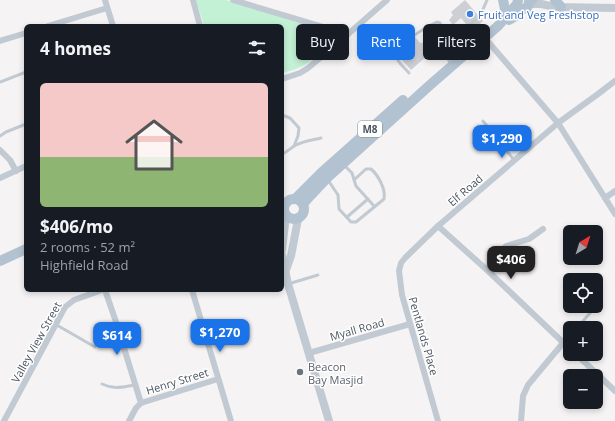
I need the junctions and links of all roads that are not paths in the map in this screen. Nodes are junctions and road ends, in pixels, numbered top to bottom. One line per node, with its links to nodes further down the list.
1 (104, 0): 9 (street)
2 (193, 0): 14 (street)
3 (233, 0): 15 (street)
4 (387, 0): 18 (street)
5 (487, 0): 16 (lane)
6 (503, 0): 11 (main road)
7 (523, 3): 8 (street); 11 (main road, M8)
8 (557, 4): 10 (street)
9 (107, 8): 12 (street); 13 (street)
10 (615, 8)
11 (500, 23): 19 (main road, M8)
12 (55, 24)
13 (112, 24)
14 (199, 24)
15 (313, 24)
16 (471, 24)
17 (423, 31): 28 (lane)
18 (349, 32)
19 (490, 32)
20 (24, 34): 21 (street)
21 (0, 41)
22 (490, 44): 34 (street)
23 (317, 60): 29 (street)
24 (448, 60): 26 (lane)
25 (458, 60): 26 (main road, M8)
26 (451, 66): 42 (main road, M8); 51 (main road, M8)
27 (24, 73): 31 (lane)
28 (409, 73)
29 (284, 78)
30 (615, 81): 34 (street, Elf Road)
31 (0, 82)
32 (284, 116): 38 (lane)
33 (483, 121): 41 (lane)
34 (558, 123): 41 (street, Elf Road); 49 (street)
35 (24, 125): 36 (lane)
36 (0, 136)
37 (321, 138): 38 (lane)
38 (294, 146): 40 (lane)
39 (0, 150): 44 (street)
40 (284, 153)
41 (514, 160): 57 (street, Elf Road)
42 (343, 164): 46 (main road, M8); 47 (lane)
43 (24, 167): 44 (street)
44 (16, 171): 45 (street)
45 (0, 178)
46 (327, 178): 51 (main road, M8); 55 (lane)
47 (354, 180): 50 (lane); 52 (lane)
48 (615, 191): 49 (street)
49 (605, 198): 54 (street)
50 (368, 199): 52 (lane); 55 (lane)
51 (293, 200): 53 (main road); 56 (main road)
52 (374, 206): 55 (lane)
53 (284, 213): 56 (main road)
54 (615, 214)
55 (347, 217)
56 (298, 219): 64 (street)
57 (438, 226): 60 (street, Elf Road); 63 (street)
58 (543, 229): 63 (street)
59 (24, 251): 61 (main road)
60 (405, 258): 73 (street, Pentlands Place)
61 (0, 261)
62 (284, 263): 64 (street)
63 (487, 270): 74 (street)
64 (286, 271): 66 (street)
65 (318, 274): 66 (lane)
66 (288, 284): 77 (street)
67 (97, 292): 72 (street, Valley View Street)
68 (106, 292): 81 (street)
69 (193, 292): 79 (street)
70 (590, 313): 71 (lane)
71 (583, 321)
72 (55, 324): 76 (lane); 84 (street, Valley View Street)
73 (410, 324): 77 (street, Myall Road); 88 (street, Pentlands Place)
74 (563, 342)
75 (563, 344): 89 (street)
76 (95, 347)
77 (309, 354): 87 (street)
78 (583, 361): 82 (street)
79 (218, 379): 83 (street, Henry Street); 86 (street)
80 (102, 384): 81 (lane)
81 (135, 385): 83 (street)
82 (615, 391)
83 (141, 403): 85 (street)
84 (4, 421)
85 (129, 421)
86 (231, 421)
87 (329, 421)
88 (438, 421)
89 (521, 421)

